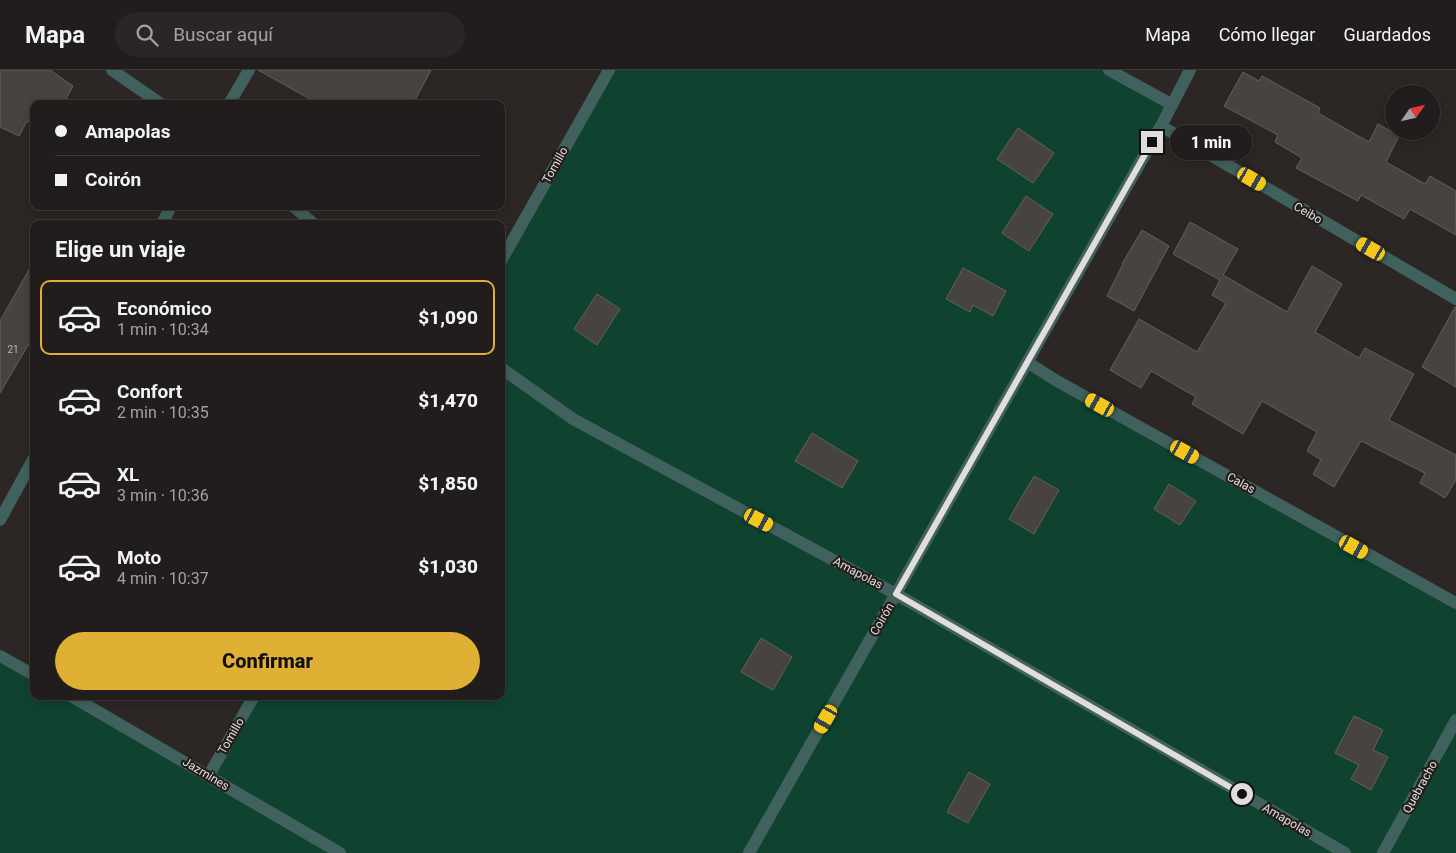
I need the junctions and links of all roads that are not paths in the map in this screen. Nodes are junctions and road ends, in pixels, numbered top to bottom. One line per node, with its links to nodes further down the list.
1 (112, 70): 6 (street)
2 (249, 70): 7 (street)
3 (609, 70): 12 (street, Tomillo)
4 (1109, 70): 8 (street)
5 (1190, 70): 8 (street, Coirón)
6 (155, 100)
7 (232, 100)
8 (1171, 104): 9 (street, Coirón)
9 (1161, 126): 13 (street, Ceibo); 14 (street, Coirón)
10 (297, 210): 11 (street)
11 (309, 220)
12 (505, 254)
13 (1456, 299)
14 (1027, 362): 18 (street, Coirón); 19 (street, Calas)
15 (505, 371): 18 (street, Amapolas)
16 (30, 465): 17 (street)
17 (0, 520)
18 (896, 594): 27 (street, Coirón); 28 (street, Amapolas)
19 (1456, 603)
20 (0, 656): 21 (street)
21 (30, 673)
22 (78, 700): 25 (street, Jazmines)
23 (252, 700): 25 (street, Tomillo)
24 (1456, 720): 29 (street, Quebracho)
25 (209, 776): 26 (street, Jazmines)
26 (340, 853)
27 (749, 853)
28 (1345, 853)
29 (1384, 853)

